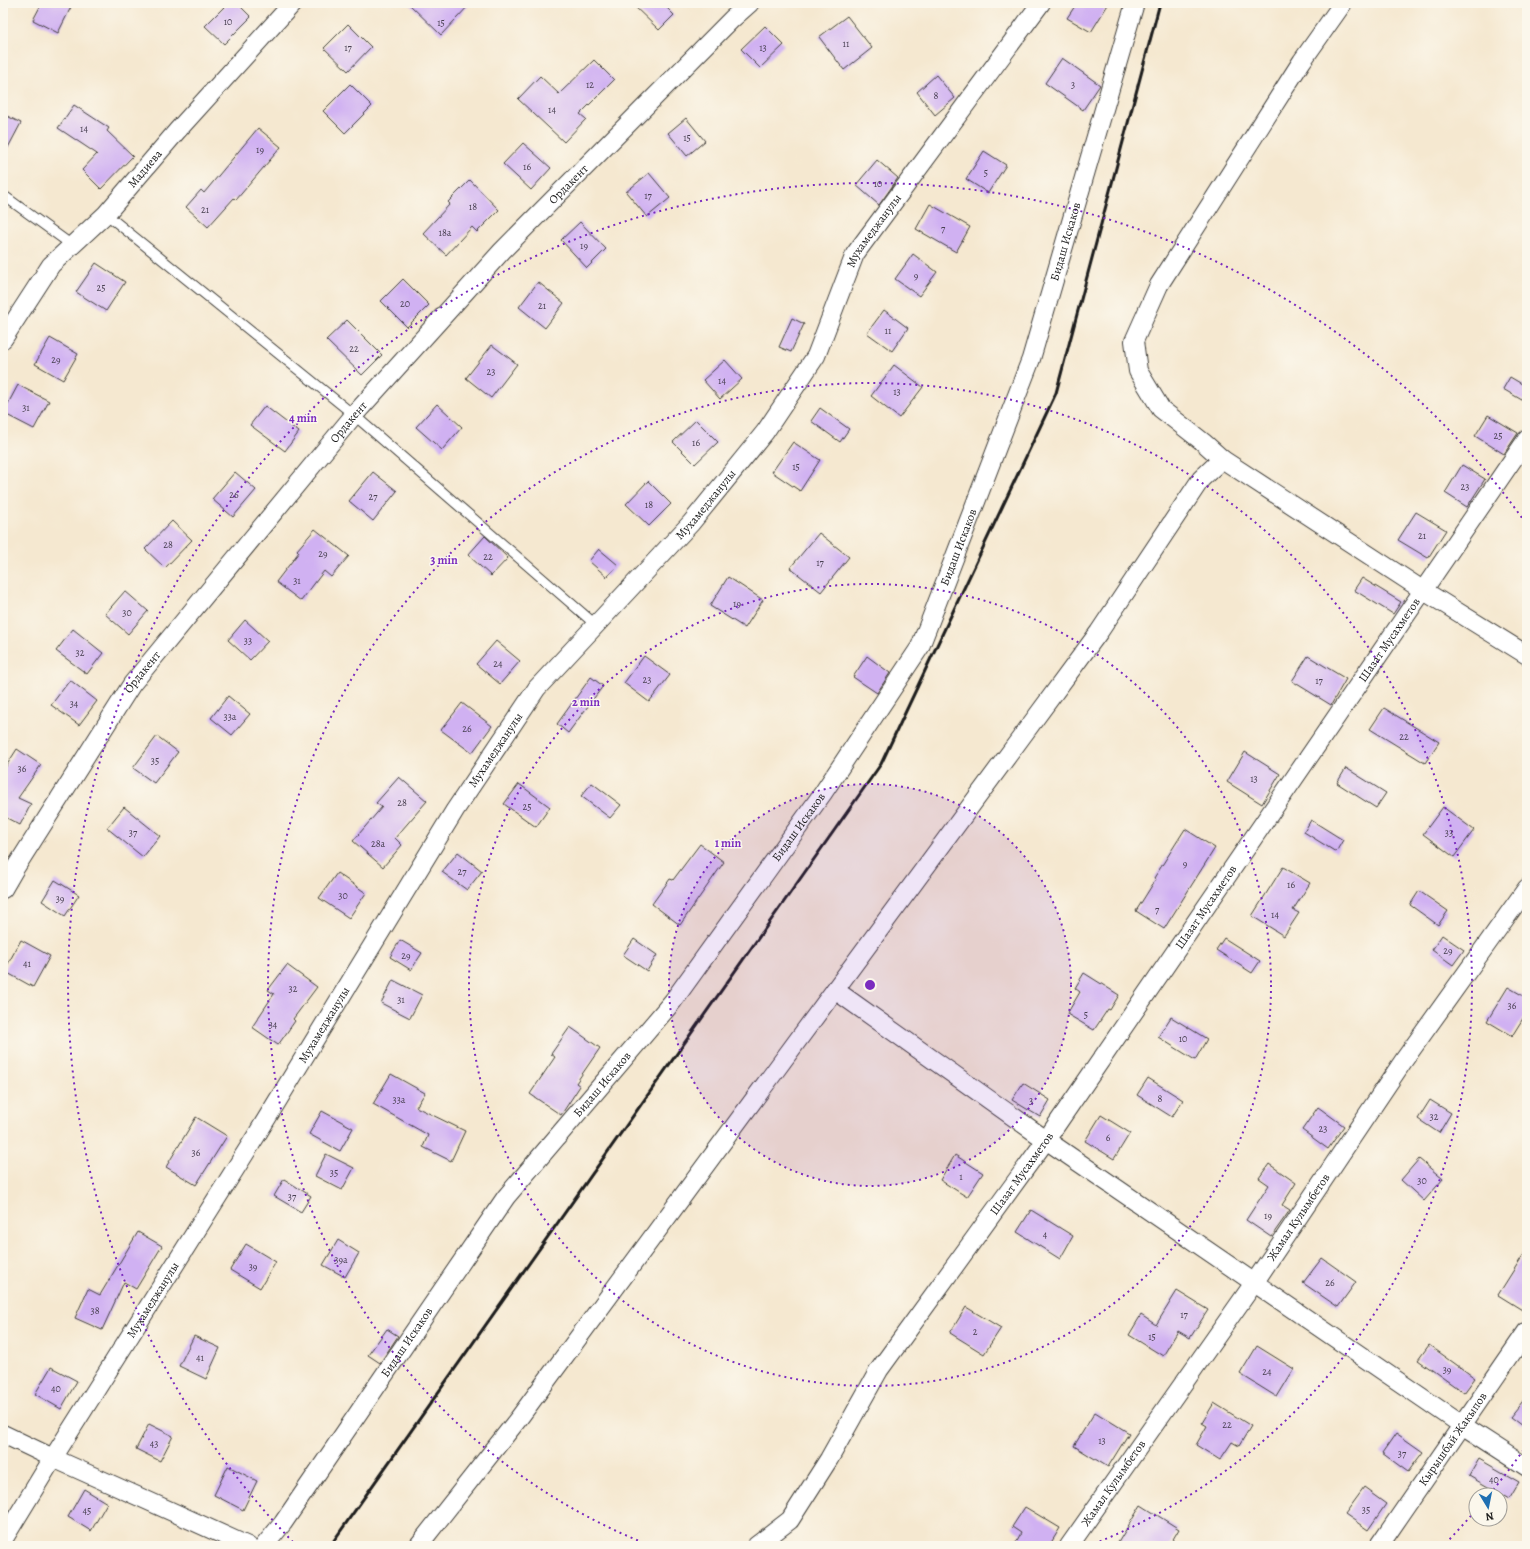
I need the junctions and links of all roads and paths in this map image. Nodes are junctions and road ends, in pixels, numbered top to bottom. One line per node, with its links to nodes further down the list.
1 (293, 3): 7 (street, Мадиева)
2 (750, 3): 10 (street, Ордакент)
3 (1041, 3): 14 (street, Мухамеджанулы)
4 (1135, 3): 28 (street, Бидаш Искаков)
5 (1343, 3): 12 (street)
6 (3, 195): 8 (lane)
7 (106, 214): 8 (street, Мадиева); 10 (lane)
8 (73, 246): 9 (street, Мадиева)
9 (3, 339)
10 (354, 416): 14 (lane); 17 (street, Ордакент)
11 (1527, 440): 13 (street, Шазат Мусахметов)
12 (1222, 459): 13 (street); 18 (street)
13 (1424, 591): 15 (street); 19 (street, Шазат Мусахметов)
14 (596, 624): 24 (street, Мухамеджанулы)
15 (1527, 655)
16 (1527, 888): 20 (street, Жамал Кулымбетов)
17 (3, 889)
18 (835, 990): 19 (street); 29 (street)
19 (1046, 1140): 20 (street); 30 (street, Шазат Мусахметов)
20 (1254, 1283): 22 (street); 31 (street, Жамал Кулымбетов)
21 (1527, 1331): 22 (street, Кырышбай Жакыпов)
22 (1462, 1425): 25 (street); 32 (street, Кырышбай Жакыпов)
23 (3, 1434): 24 (street)
24 (53, 1458): 26 (street, Мухамеджанулы); 27 (street)
25 (1527, 1467)
26 (3, 1540)
27 (248, 1546)
28 (264, 1546)
29 (418, 1546)
30 (756, 1546)
31 (1069, 1546)
32 (1379, 1546)

